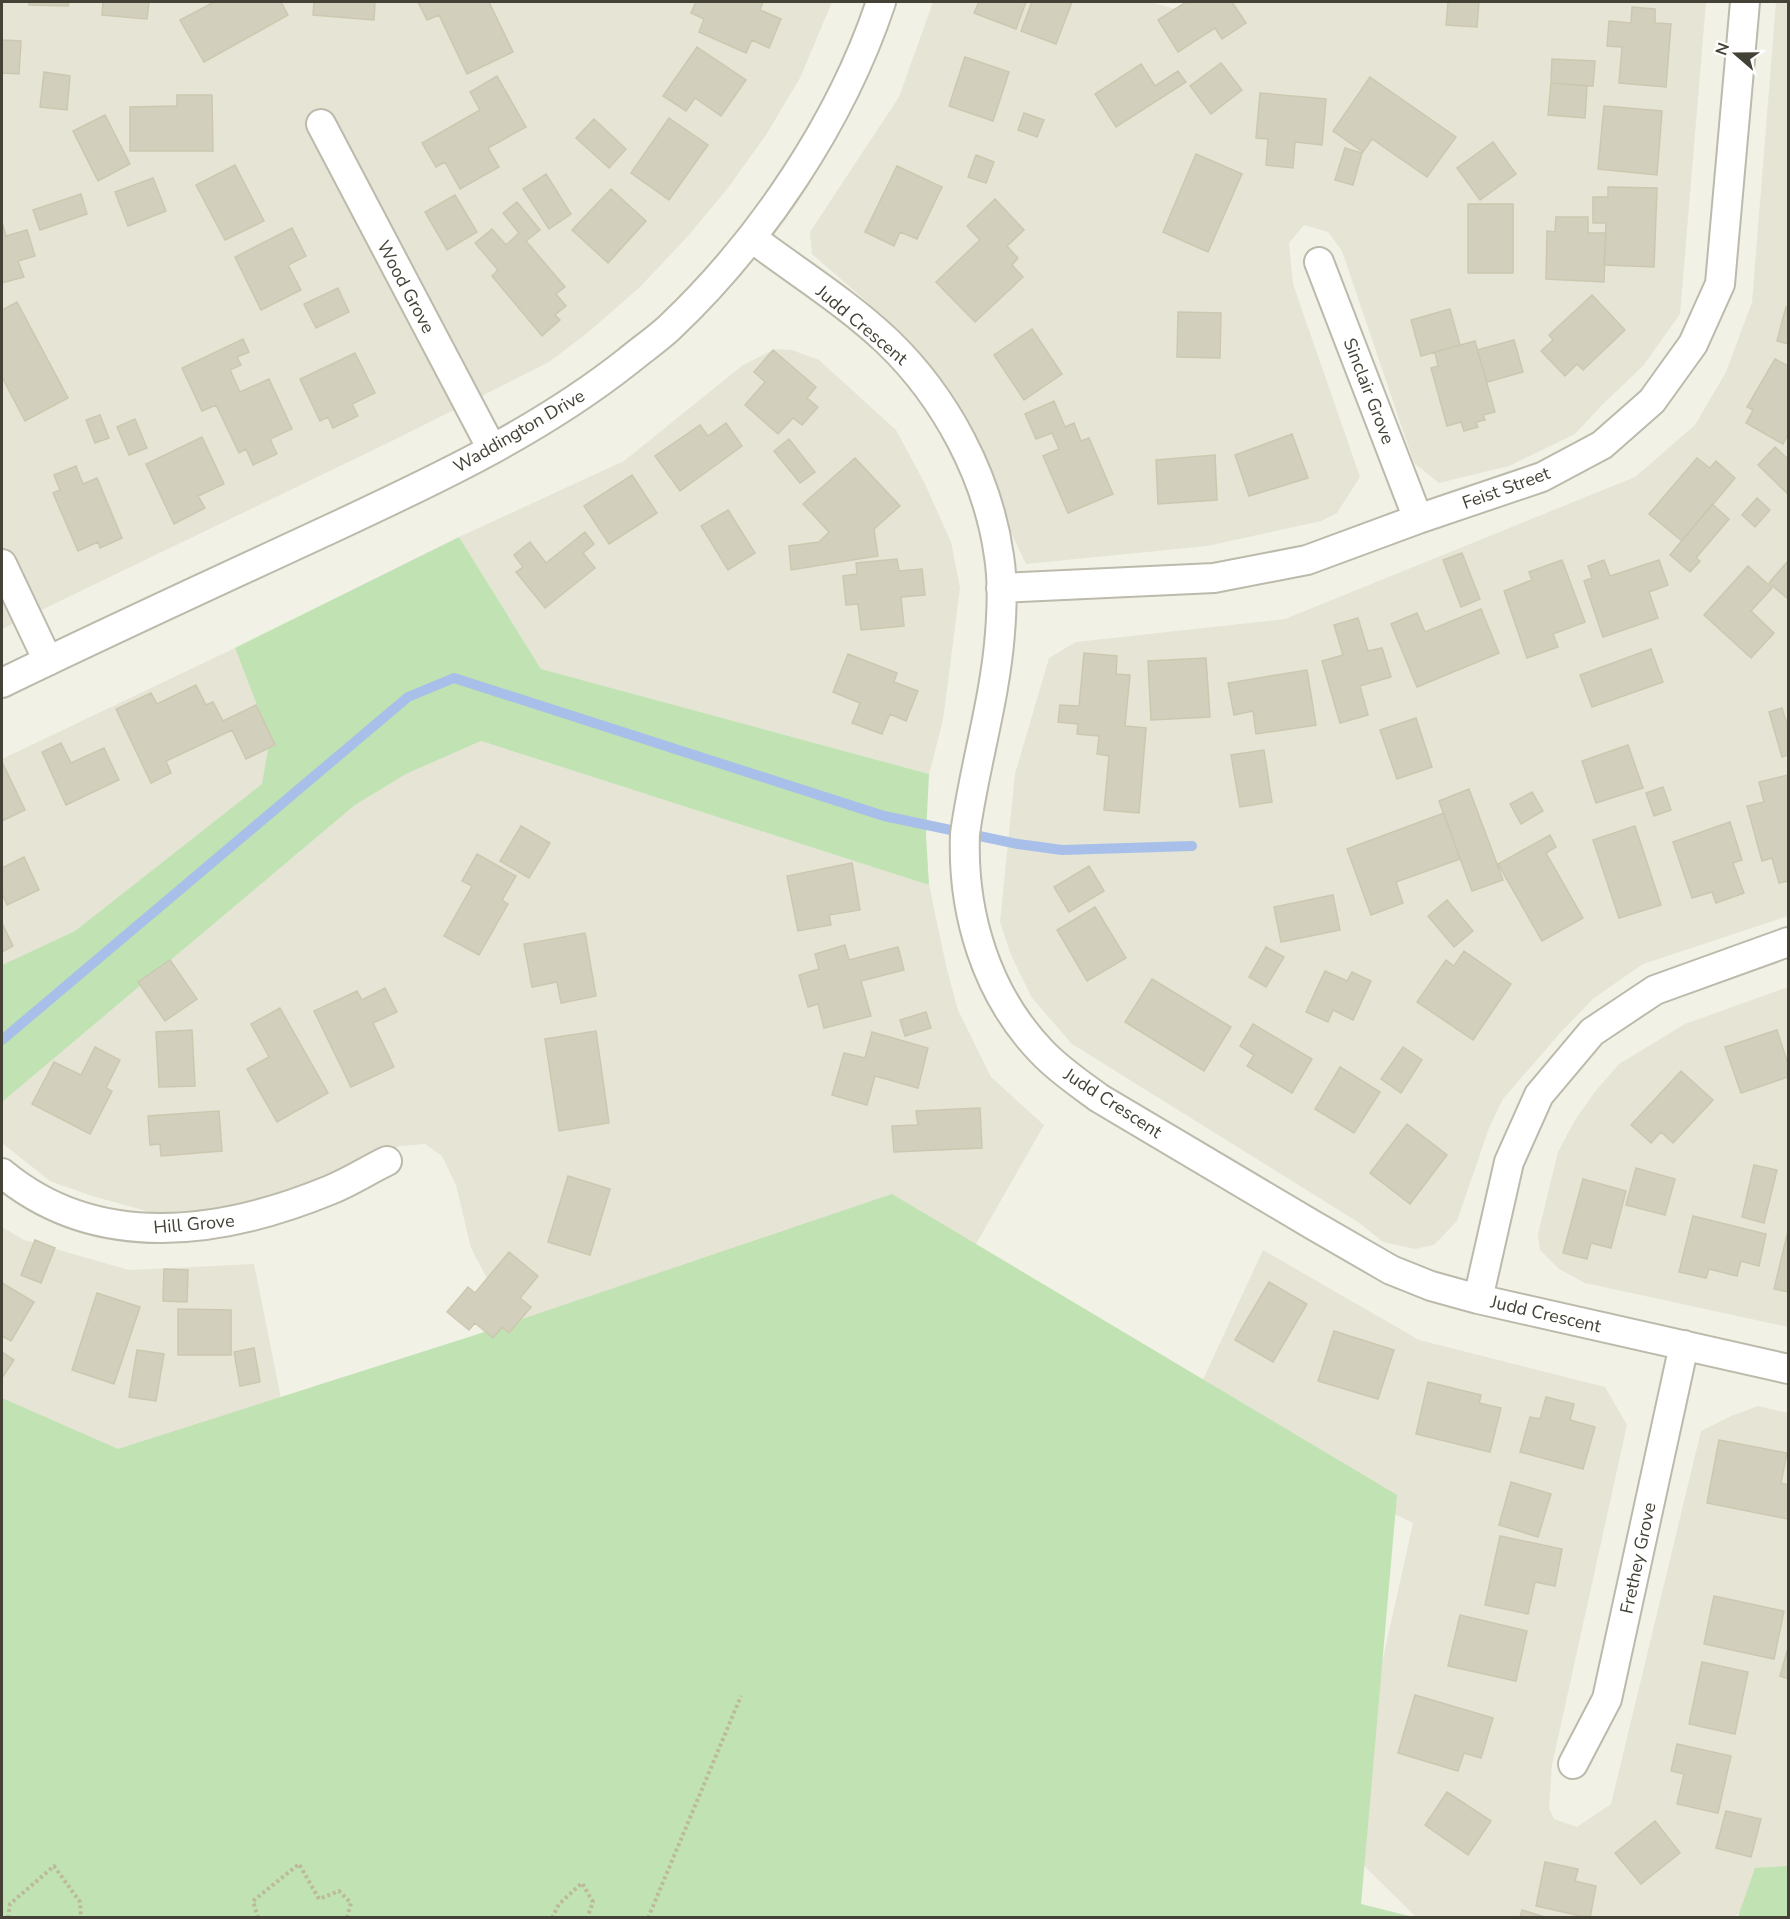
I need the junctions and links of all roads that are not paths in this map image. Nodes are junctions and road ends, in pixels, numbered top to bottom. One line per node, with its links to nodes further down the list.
1 (881, 2): 4 (street, Waddington Drive)
2 (1745, 2): 7 (street, Feist Street)
3 (321, 124): 6 (street, Wood Grove)
4 (752, 238): 6 (street, Waddington Drive); 9 (street, Judd Crescent)
5 (1319, 262): 7 (street, Sinclair Grove)
6 (492, 449): 10 (street, Waddington Drive)
7 (1418, 519): 9 (street, Feist Street)
8 (2, 564): 10 (street)
9 (1001, 588): 15 (street, Judd Crescent)
10 (48, 661): 11 (street, Waddington Drive)
11 (2, 683)
12 (1788, 942): 15 (street)
13 (387, 1161): 14 (street, Hill Grove)
14 (2, 1173)
15 (1478, 1299): 16 (street, Judd Crescent)
16 (1683, 1345): 17 (street, Judd Crescent); 18 (street, Frethey Grove)
17 (1788, 1369)
18 (1573, 1764)

